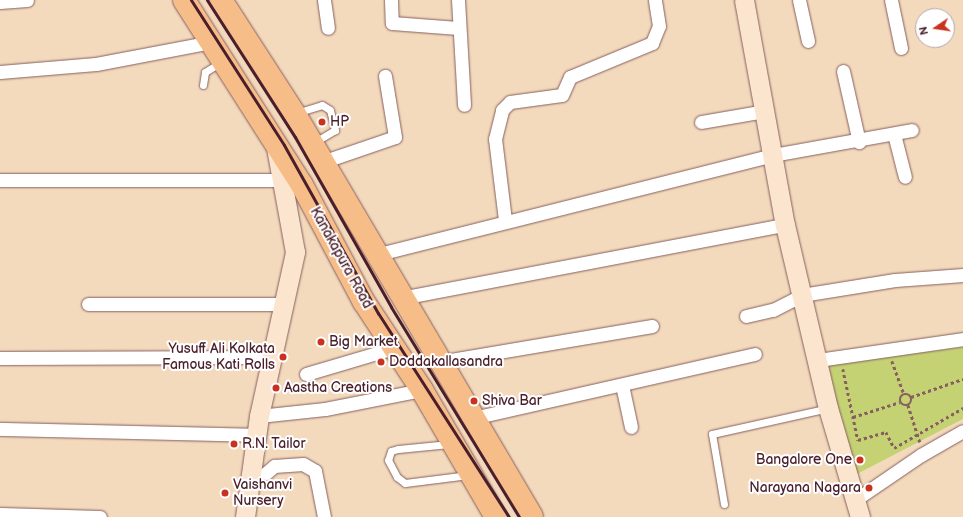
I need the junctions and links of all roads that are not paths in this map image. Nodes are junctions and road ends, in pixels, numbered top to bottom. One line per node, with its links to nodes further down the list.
1 (27, 0): 11 (street)
2 (184, 0): 15 (highway, Kanakapura Road)
3 (221, 0): 24 (highway)
4 (324, 0): 12 (street)
5 (391, 0): 13 (street)
6 (458, 0): 13 (street)
7 (655, 0): 36 (street)
8 (744, 0): 23 (street)
9 (799, 0): 14 (street)
10 (892, 0): 16 (street)
11 (0, 2)
12 (328, 28)
13 (458, 28): 22 (street)
14 (808, 41)
15 (211, 42): 17 (highway, Kanakapura Road); 19 (street)
16 (901, 48)
17 (224, 61): 21 (lane); 28 (highway, Kanakapura Road)
18 (843, 71): 29 (street)
19 (0, 72)
20 (385, 76): 32 (street)
21 (203, 85)
22 (464, 105)
23 (765, 111): 25 (street); 31 (street)
24 (294, 113): 30 (highway); 30 (lane)
25 (701, 122)
26 (912, 130): 27 (street)
27 (894, 134): 29 (street); 33 (street)
28 (275, 141): 35 (street); 47 (highway, Kanakapura Road)
29 (859, 142): 31 (street)
30 (311, 143): 32 (highway)
31 (773, 155): 36 (street); 37 (street)
32 (322, 162): 38 (highway)
33 (905, 177)
34 (0, 180): 35 (street)
35 (282, 180): 43 (street)
36 (505, 220): 38 (street)
37 (785, 225): 40 (street); 41 (street)
38 (375, 255): 41 (highway)
39 (963, 275): 40 (street)
40 (802, 295): 44 (street); 51 (street)
41 (401, 298): 52 (highway)
42 (88, 304): 43 (street)
43 (284, 304): 49 (street)
44 (746, 316)
45 (652, 326): 52 (street)
46 (963, 339): 51 (street)
47 (394, 348): 53 (street); 55 (highway, Kanakapura Road)
48 (755, 354): 54 (street)
49 (271, 357): 50 (street); 57 (street)
50 (0, 358)
51 (818, 360): 56 (street)
52 (439, 362): 58 (highway)
53 (306, 374)
54 (622, 385): 58 (street); 59 (street)
55 (422, 390): 57 (street); 63 (highway, Kanakapura Road)
56 (828, 408): 67 (lane); 69 (street)
57 (258, 416): 62 (street)
58 (473, 418): 66 (highway)
59 (631, 427)
60 (0, 429): 62 (street)
61 (963, 431): 69 (street)
62 (255, 435): 72 (street)
63 (451, 444): 65 (highway, Kanakapura Road); 65 (lane)
64 (266, 472): 73 (street)
65 (470, 475): 68 (highway, Kanakapura Road)
66 (511, 483): 68 (highway); 74 (highway)
67 (724, 504)
68 (491, 508)
69 (858, 509)
70 (0, 514): 71 (street)
71 (100, 517)
72 (246, 517)
73 (324, 517)
74 (532, 517)

